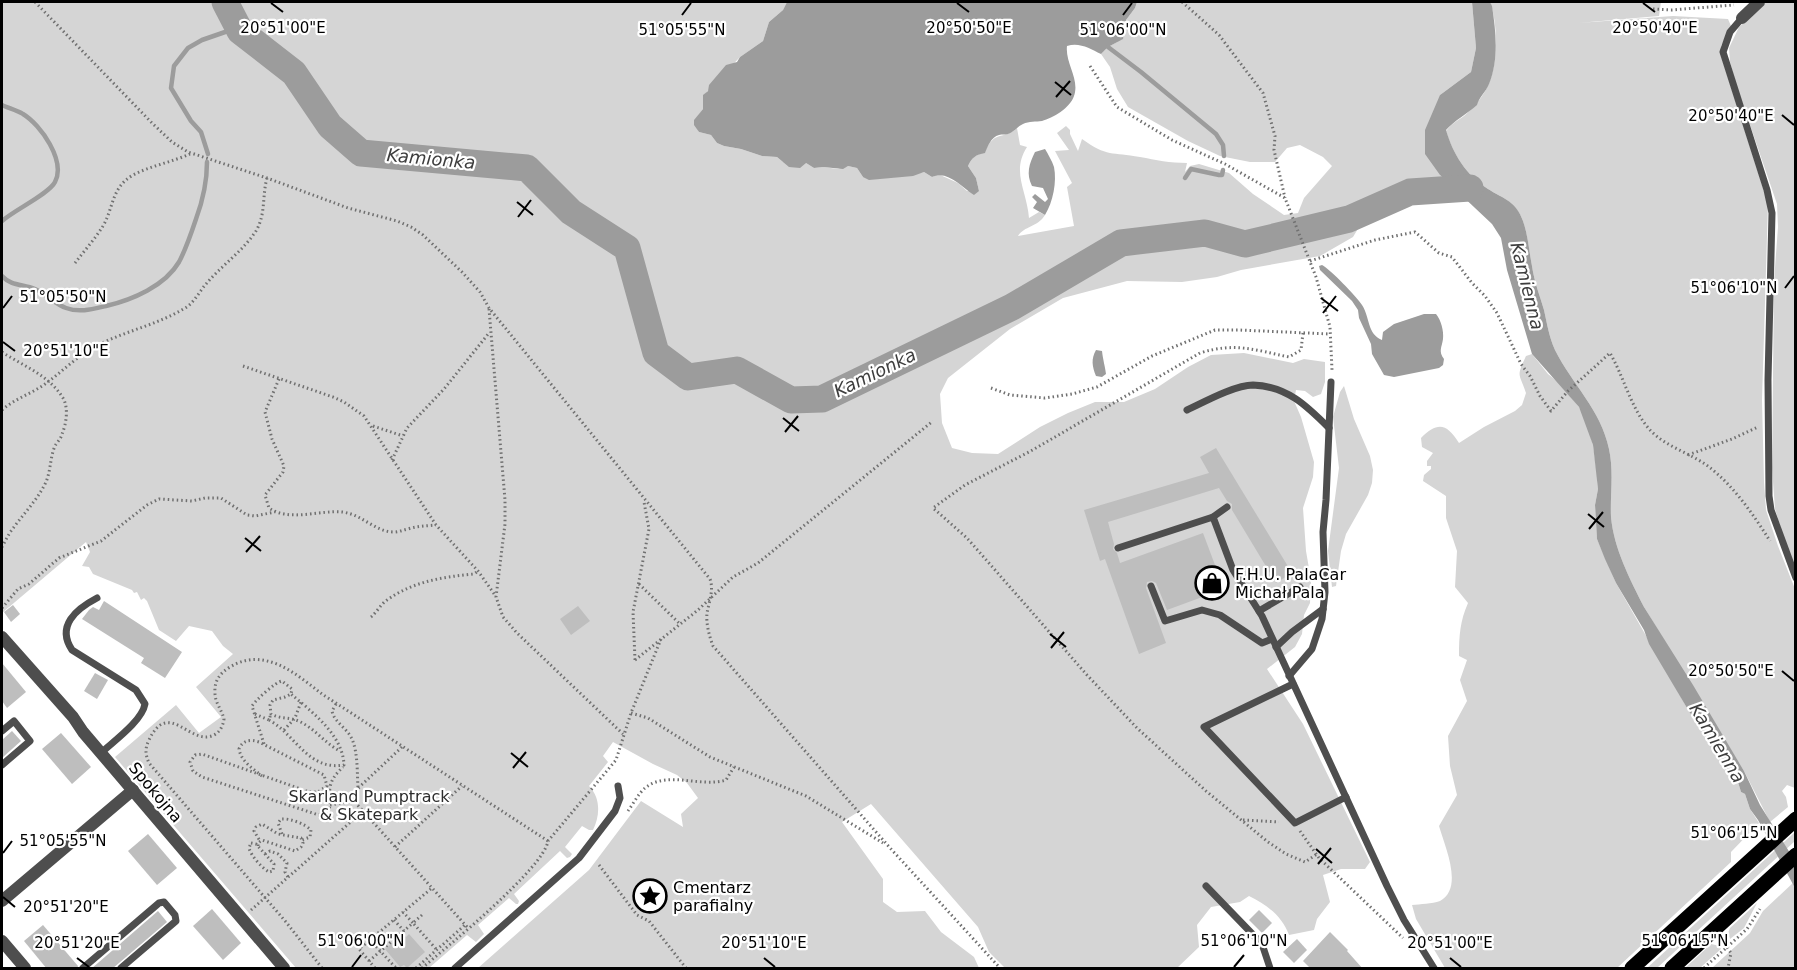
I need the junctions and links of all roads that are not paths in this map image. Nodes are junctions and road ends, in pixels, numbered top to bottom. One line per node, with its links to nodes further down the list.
1 (1759, 2): 2 (street)
2 (1742, 18): 9 (lane)
3 (1331, 381): 5 (lane)
4 (1187, 410): 5 (lane)
5 (1329, 428): 13 (lane)
6 (1227, 507): 7 (lane)
7 (1213, 517): 8 (lane); 14 (lane)
8 (1118, 548)
9 (1796, 578)
10 (1151, 586): 16 (lane)
11 (1300, 587): 14 (lane)
12 (97, 598): 21 (lane)
13 (1323, 609): 17 (lane); 18 (lane)
14 (1259, 611): 16 (lane)
15 (2, 637): 21 (street, Spokojna)
16 (1272, 639): 17 (lane)
17 (1276, 647): 18 (lane)
18 (1289, 676): 19 (lane)
19 (1293, 684): 25 (lane); 25 (lane)
20 (2, 732): 22 (lane)
21 (101, 753): 24 (street, Spokojna)
22 (2, 765)
23 (618, 786): 35 (lane)
24 (133, 790): 29 (street); 34 (street, Spokojna)
25 (1347, 797): 37 (lane)
26 (1796, 819): 38 (main road)
27 (1796, 855): 39 (main road)
28 (1206, 886): 36 (lane)
29 (2, 901)
30 (2, 941): 31 (street)
31 (25, 969)
32 (83, 969): 33 (lane)
33 (121, 969)
34 (284, 969)
35 (455, 969)
36 (1270, 969)
37 (1434, 969)
38 (1632, 969)
39 (1672, 969)

